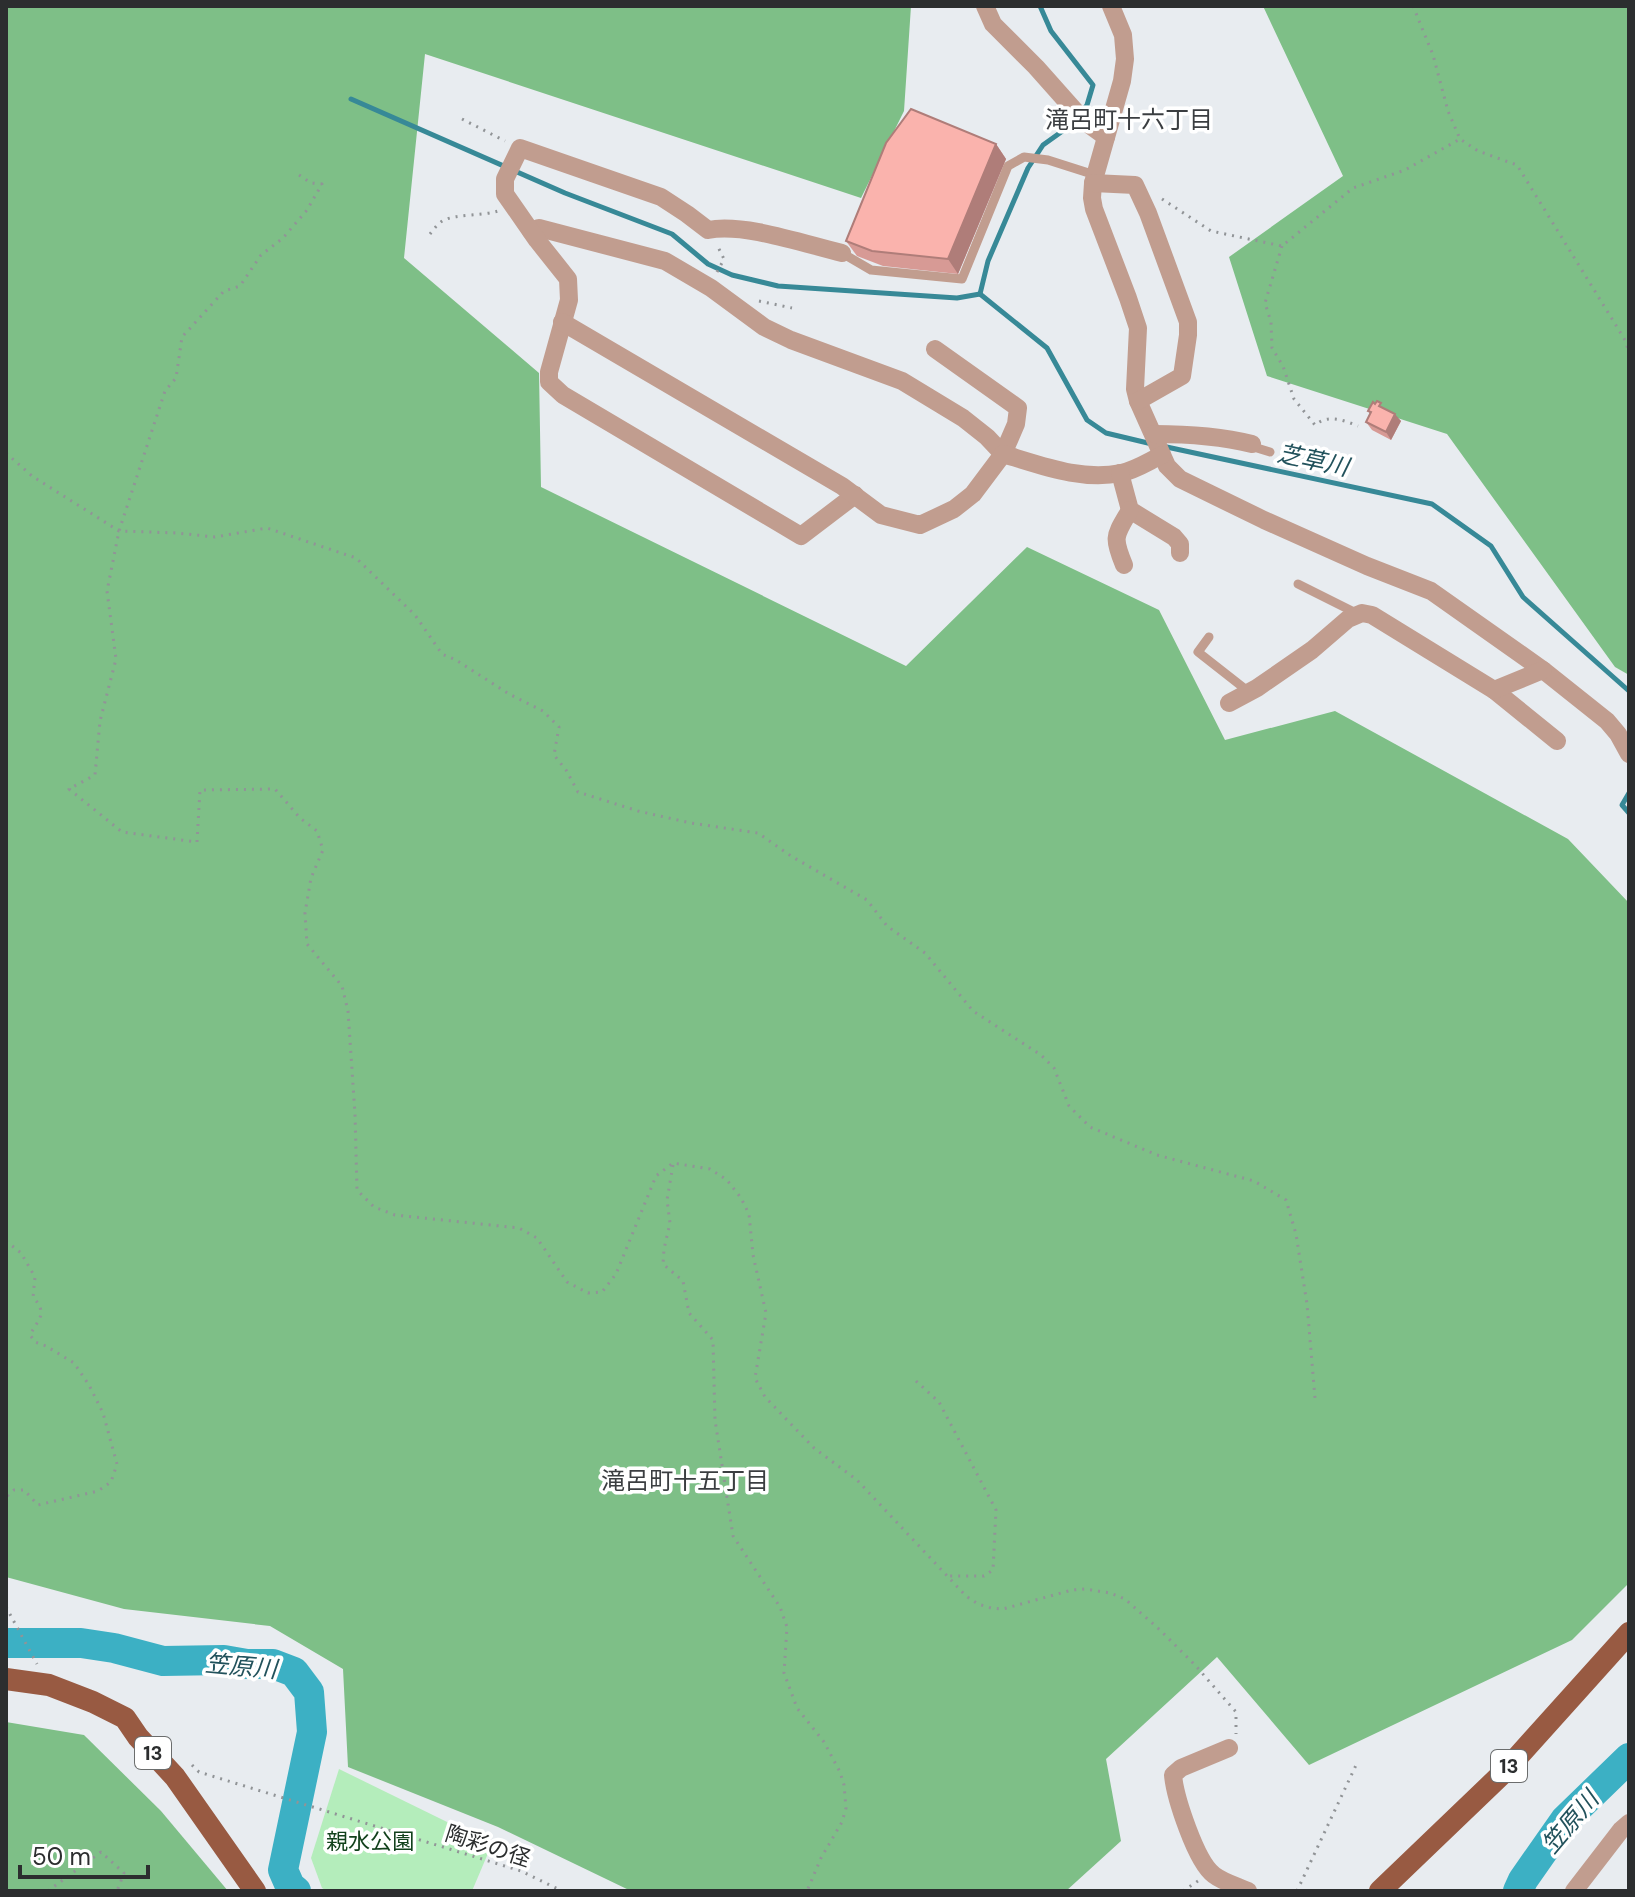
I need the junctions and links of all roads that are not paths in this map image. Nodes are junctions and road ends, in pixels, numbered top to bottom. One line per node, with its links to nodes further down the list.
1 (985, 6): 3 (street)
2 (1111, 6): 3 (street)
3 (1106, 137): 4 (street)
4 (1094, 179): 6 (lane); 9 (street); 9 (street)
5 (531, 231): 6 (street); 7 (street); 12 (street)
6 (842, 253)
7 (562, 322): 15 (street); 15 (street)
8 (935, 349): 12 (street)
9 (1138, 401): 10 (street)
10 (1154, 434): 11 (street); 13 (street)
11 (1261, 448)
12 (1003, 454): 14 (street); 15 (street)
13 (1162, 455): 14 (street); 22 (street)
14 (1120, 473): 16 (street)
15 (855, 495)
16 (1130, 510): 17 (street); 18 (street)
17 (1180, 553)
18 (1124, 565)
19 (1298, 584): 20 (lane)
20 (1357, 615): 23 (street); 24 (street)
21 (1209, 637): 24 (lane)
22 (1543, 670): 23 (street); 27 (street)
23 (1494, 690): 26 (street)
24 (1249, 692): 25 (street)
25 (1229, 703)
26 (1557, 741)
27 (1629, 754)
28 (1629, 1633): 34 (main road, 13)
29 (6, 1679): 32 (main road, 13)
30 (1229, 1748): 33 (street)
31 (1629, 1823): 35 (street)
32 (255, 1891)
33 (1248, 1891)
34 (1380, 1891)
35 (1574, 1891)

